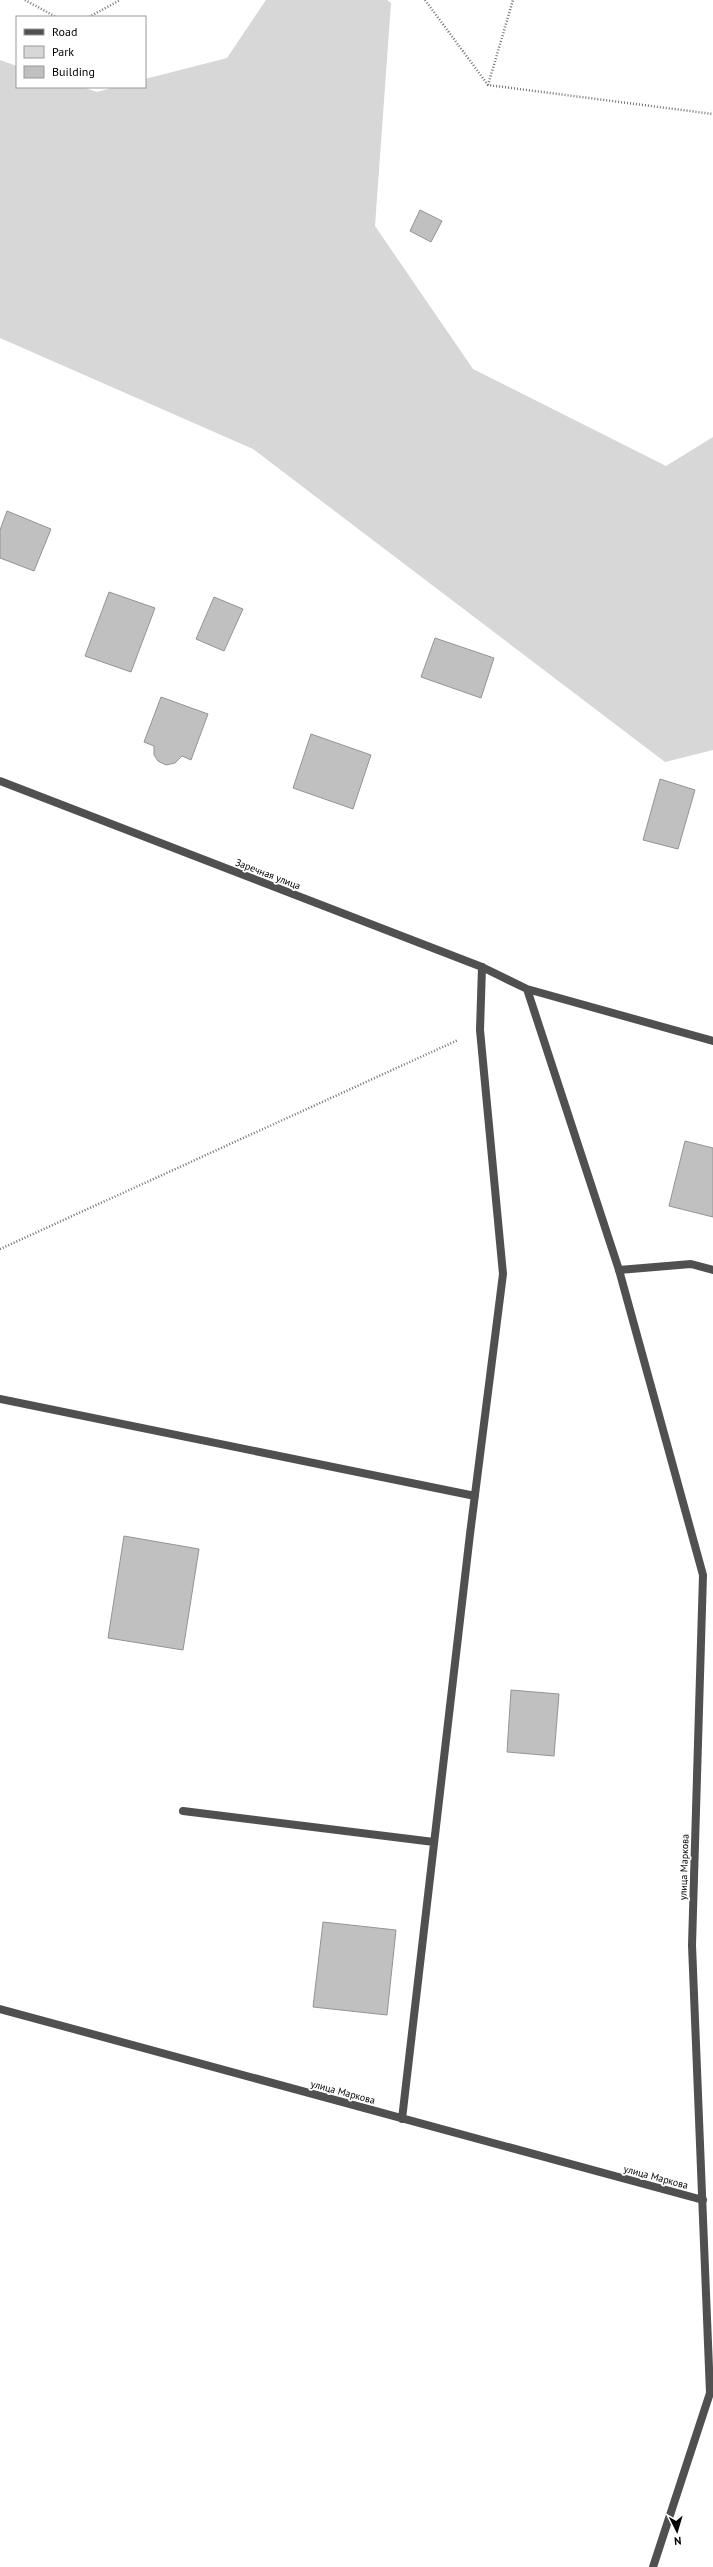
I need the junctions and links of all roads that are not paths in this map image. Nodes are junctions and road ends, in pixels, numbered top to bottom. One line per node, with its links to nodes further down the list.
1 (0, 781): 2 (street, Заречная улица)
2 (482, 967): 3 (street, Заречная улица); 8 (street)
3 (527, 989): 4 (street, Заречная улица); 5 (street, улица Маркова)
4 (713, 1041)
5 (619, 1270): 6 (street); 13 (street, улица Маркова)
6 (713, 1270)
7 (0, 1399): 8 (street)
8 (475, 1496): 10 (street)
9 (183, 1811): 10 (street)
10 (434, 1842): 12 (street)
11 (0, 2009): 12 (street, улица Маркова)
12 (402, 2119): 13 (street, улица Маркова)
13 (703, 2200): 14 (street)
14 (711, 2394): 15 (street)
15 (653, 2567)

